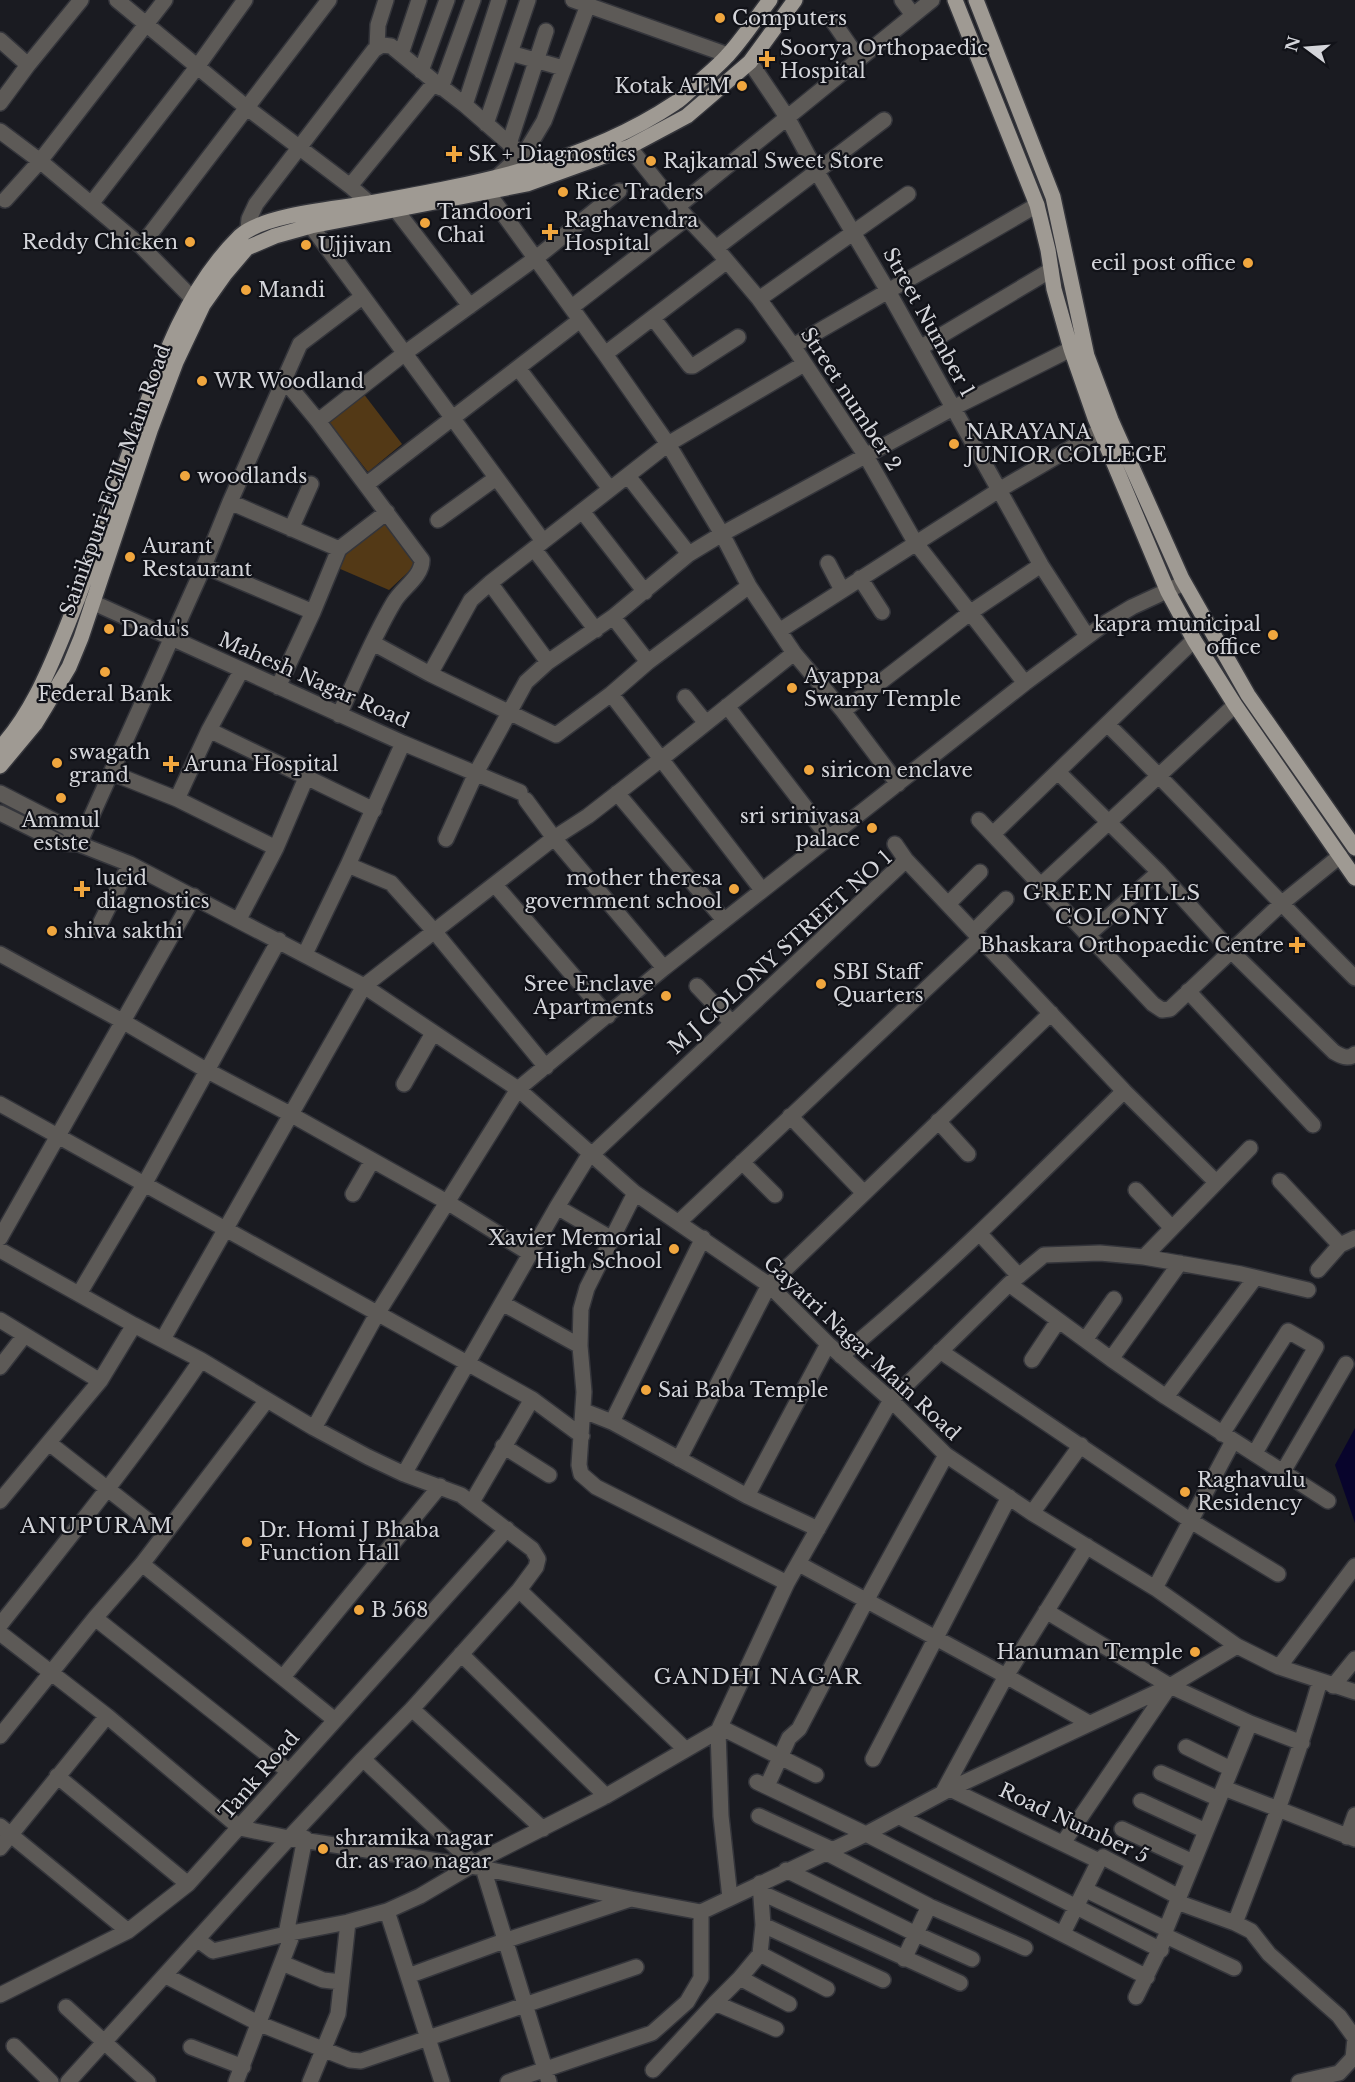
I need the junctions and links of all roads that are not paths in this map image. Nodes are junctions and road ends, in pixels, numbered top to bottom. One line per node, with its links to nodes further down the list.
1 (81, 0): 31 (street)
2 (117, 0): 21 (street)
3 (165, 0): 21 (street)
4 (245, 0): 32 (street)
5 (330, 0): 38 (street)
6 (386, 0): 24 (street)
7 (419, 0): 26 (street)
8 (447, 0): 34 (street)
9 (473, 0): 35 (street)
10 (499, 0): 37 (street)
11 (528, 0): 25 (street)
12 (770, 0): 27 (main road, Sainikpuri-ECIL Main Road)
13 (795, 0): 30 (main road, Sainikpuri-ECIL Main Road)
14 (902, 0): 19 (street)
15 (932, 0): 19 (street)
16 (955, 0): 56 (main road)
17 (976, 0): 111 (main road)
18 (581, 2): 27 (street); 33 (street)
19 (913, 15): 28 (street)
20 (831, 20): 28 (street)
21 (146, 23): 32 (street); 47 (street)
22 (546, 31): 29 (street)
23 (0, 40): 31 (street)
24 (377, 47): 26 (street); 45 (street)
25 (510, 53): 29 (street); 41 (street)
26 (401, 54): 34 (street)
27 (728, 55): 49 (main road, Sainikpuri-ECIL Main Road)
28 (859, 58): 39 (street)
29 (536, 61): 33 (street); 43 (street)
30 (750, 62): 39 (street, Street Number 1); 44 (main road, Sainikpuri-ECIL Main Road)
31 (28, 65): 36 (street)
32 (198, 67): 38 (street); 55 (street)
33 (563, 68): 46 (street)
34 (421, 71): 35 (street)
35 (438, 85): 37 (street); 50 (street)
36 (0, 103)
37 (465, 105): 41 (street)
38 (246, 107): 45 (street); 63 (street)
39 (787, 117): 48 (street, Street Number 1); 59 (street)
40 (884, 120): 48 (street)
41 (486, 124): 43 (street)
42 (0, 131): 47 (street)
43 (509, 144): 46 (street)
44 (630, 147): 52 (main road, Sainikpuri-ECIL Main Road); 59 (street, Street number 2)
45 (300, 148): 50 (street); 61 (street)
46 (521, 154): 49 (street)
47 (40, 161): 54 (street); 55 (street)
48 (817, 172): 62 (street, Street Number 1); 64 (street)
49 (497, 177): 57 (main road, Sainikpuri-ECIL Main Road)
50 (350, 186): 57 (street)
51 (619, 191): 65 (street)
52 (488, 193): 58 (main road, Sainikpuri-ECIL Main Road); 65 (street)
53 (908, 194): 62 (street)
54 (5, 200)
55 (91, 204): 63 (street)
56 (1037, 205): 67 (main road); 68 (street)
57 (375, 208): 58 (main road, Sainikpuri-ECIL Main Road); 60 (main road, Sainikpuri-ECIL Main Road); 61 (main road, Sainikpuri-ECIL Main Road)
58 (396, 210): 72 (street)
59 (682, 212): 64 (street, Street number 2); 73 (street)
60 (311, 226): 69 (street); 116 (main road, Sainikpuri-ECIL Main Road)
61 (248, 229): 70 (main road, Sainikpuri-ECIL Main Road)
62 (854, 231): 68 (street, Street Number 1); 71 (street)
63 (141, 246): 70 (street)
64 (716, 248): 66 (street, Street number 2)
65 (536, 258): 72 (street); 73 (street)
66 (726, 261): 71 (street, Street number 2); 74 (street)
67 (1051, 270): 77 (street); 78 (main road)
68 (888, 291): 76 (street); 77 (street, Street Number 1)
69 (362, 297): 79 (street); 83 (street)
70 (192, 298): 145 (main road, Sainikpuri-ECIL Main Road)
71 (759, 299): 76 (street, Street number 2)
72 (470, 306): 79 (street)
73 (576, 314): 80 (street); 82 (street)
74 (653, 318): 75 (street); 80 (street)
75 (738, 337)
76 (793, 346): 81 (street, Street number 2)
77 (920, 348): 84 (street, Street Number 1)
78 (1071, 349): 84 (street); 87 (main road)
79 (405, 353): 85 (street); 86 (street)
80 (605, 354): 88 (street)
81 (804, 364): 88 (street); 89 (street, Street number 2)
82 (518, 368): 85 (street); 94 (street)
83 (285, 381): 86 (street); 96 (street)
84 (953, 408): 89 (street); 95 (street, Street Number 1)
85 (453, 419): 91 (street); 93 (street)
86 (318, 421): 93 (street)
87 (1100, 431): 95 (street); 114 (main road)
88 (668, 444): 90 (street); 101 (street)
89 (866, 456): 101 (street); 102 (street, Street number 2)
90 (628, 476): 94 (street); 105 (street)
91 (496, 478): 99 (street); 103 (street)
92 (311, 484): 100 (street)
93 (367, 484): 98 (street)
94 (610, 489): 97 (street)
95 (999, 490): 102 (street); 107 (street, Street Number 1)
96 (230, 502): 100 (street); 108 (street)
97 (582, 511): 103 (street); 115 (street)
98 (387, 512): 104 (street); 126 (street)
99 (438, 520)
100 (291, 529): 104 (street)
101 (722, 534): 105 (street); 112 (street)
102 (915, 542): 109 (street); 119 (street, Street number 2)
103 (539, 545): 110 (street); 121 (street)
104 (339, 549): 117 (street)
105 (689, 554): 115 (street)
106 (828, 563): 113 (street)
107 (1041, 565): 119 (street); 123 (street, Street Number 1)
108 (204, 566): 117 (street); 124 (street)
109 (860, 578): 113 (street); 118 (street)
110 (490, 583): 128 (street); 131 (street)
111 (1184, 583): 114 (street); 168 (main road)
112 (749, 586): 122 (street); 129 (street)
113 (842, 590): 122 (street)
114 (1168, 591): 123 (street); 125 (main road)
115 (645, 592): 120 (street)
116 (92, 602): 124 (street, Mahesh Nagar Road); 147 (main road, Sainikpuri-ECIL Main Road)
117 (313, 612): 133 (street)
118 (882, 612)
119 (971, 612): 132 (street, Street number 2); 139 (street)
120 (613, 617): 121 (street); 129 (street)
121 (596, 630): 128 (street)
122 (779, 631): 127 (street)
123 (1087, 636): 132 (street)
124 (172, 638): 130 (street, Mahesh Nagar Road); 149 (street)
125 (1194, 640): 136 (main road); 142 (street)
126 (373, 643): 131 (street); 140 (street)
127 (794, 653): 137 (street); 139 (street)
128 (548, 662): 138 (street)
129 (648, 662): 134 (street)
130 (241, 671): 133 (street, Mahesh Nagar Road); 143 (street)
131 (430, 674): 138 (street)
132 (1025, 683): 153 (street)
133 (278, 687): 140 (street, Mahesh Nagar Road)
134 (611, 694): 138 (street); 146 (street)
135 (685, 697): 141 (street)
136 (1235, 705): 151 (street); 169 (main road)
137 (727, 706): 141 (street); 163 (street)
138 (509, 711): 150 (street)
139 (843, 711): 153 (street)
140 (339, 715): 144 (street, Mahesh Nagar Road)
141 (706, 723): 146 (street)
142 (1107, 724): 148 (street); 151 (street)
143 (209, 730): 152 (street); 156 (street)
144 (403, 743): 150 (street, Mahesh Nagar Road); 157 (street)
145 (0, 748)
146 (660, 760): 155 (street); 178 (street)
147 (0, 766)
148 (1058, 771): 160 (street); 161 (street)
149 (112, 772): 156 (street); 165 (street)
150 (476, 773): 162 (street, Mahesh Nagar Road); 164 (street)
151 (1159, 775): 160 (street); 182 (street)
152 (306, 778): 157 (street); 167 (street)
153 (898, 784): 163 (street)
154 (0, 793): 165 (street, Gayatri Nagar Main Road)
155 (617, 793): 162 (street); 184 (street)
156 (177, 799): 167 (street)
157 (374, 810): 172 (street)
158 (0, 813): 165 (street, Gayatri Nagar Main Road)
159 (979, 820): 161 (street)
160 (1110, 822): 174 (street); 177 (street)
161 (993, 834): 177 (street)
162 (554, 838): 176 (street); 193 (street, Mahesh Nagar Road)
163 (828, 838): 178 (street)
164 (446, 839)
165 (79, 844): 171 (street, Gayatri Nagar Main Road)
166 (895, 844): 170 (street)
167 (276, 848): 183 (street)
168 (1355, 848)
169 (1340, 856): 175 (main road); 182 (street)
170 (906, 860): 181 (street, M J COLONY STREET NO 1); 201 (street, M J COLONY STREET NO 1)
171 (130, 864): 179 (street, Gayatri Nagar Main Road); 185 (street)
172 (348, 865): 186 (street); 192 (street)
173 (980, 872): 181 (street)
174 (1159, 872): 188 (street); 190 (street)
175 (1355, 878)
176 (495, 885): 186 (street); 199 (street)
177 (1041, 885): 188 (street)
178 (762, 890): 184 (street)
179 (194, 896): 183 (street, Gayatri Nagar Main Road); 200 (street)
180 (1006, 899): 187 (street)
181 (948, 904): 187 (street, M J COLONY STREET NO 1)
182 (1281, 904): 190 (street); 194 (street)
183 (239, 919): 189 (street, Gayatri Nagar Main Road)
184 (724, 920): 193 (street)
185 (97, 930)
186 (434, 931): 195 (street); 204 (street)
187 (977, 934): 198 (street, M J COLONY STREET NO 1); 211 (street)
188 (1089, 934): 197 (street)
189 (279, 940): 192 (street, Gayatri Nagar Main Road); 205 (street)
190 (1232, 951): 197 (street); 203 (street)
191 (0, 954): 200 (street)
192 (305, 954): 195 (street, Gayatri Nagar Main Road)
193 (664, 968): 199 (street)
194 (1355, 978)
195 (364, 986): 202 (street, Gayatri Nagar Main Road); 210 (street)
196 (697, 986): 201 (street)
197 (1188, 991): 213 (street)
198 (1051, 1013): 208 (street, M J COLONY STREET NO 1); 212 (street)
199 (608, 1016): 204 (street)
200 (124, 1022): 205 (street); 214 (street)
201 (732, 1023): 216 (street, M J COLONY STREET NO 1)
202 (434, 1032): 206 (street); 207 (street, Gayatri Nagar Main Road)
203 (1355, 1054)
204 (546, 1067): 207 (street)
205 (206, 1070): 210 (street); 222 (street)
206 (405, 1084)
207 (518, 1089): 216 (street, Gayatri Nagar Main Road); 228 (street)
208 (1124, 1091): 221 (street, M J COLONY STREET NO 1); 233 (street)
209 (0, 1104): 214 (street)
210 (290, 1114): 218 (street); 232 (street)
211 (790, 1116): 219 (street); 225 (street)
212 (938, 1121): 217 (street); 225 (street)
213 (1313, 1125)
214 (58, 1136): 222 (street); 234 (street)
215 (1250, 1148): 221 (street)
216 (592, 1154): 224 (street, Gayatri Nagar Main Road); 229 (street, M J COLONY STREET NO 1)
217 (968, 1154)
218 (372, 1161): 226 (street); 228 (street)
219 (742, 1162): 227 (street); 230 (street)
220 (1280, 1181): 238 (street)
221 (1216, 1182): 231 (street)
222 (145, 1184): 232 (street); 248 (street)
223 (1136, 1190): 231 (street)
224 (635, 1192): 230 (street, Gayatri Nagar Main Road); 237 (street)
225 (864, 1193): 246 (street)
226 (353, 1194)
227 (775, 1196)
228 (447, 1202): 240 (street); 251 (street)
229 (557, 1207): 237 (street); 240 (street, M J COLONY STREET NO 1)
230 (680, 1221): 235 (street, Gayatri Nagar Main Road)
231 (1172, 1228): 241 (street)
232 (225, 1229): 251 (street); 256 (street)
233 (980, 1234): 245 (street); 261 (street)
234 (0, 1238)
235 (703, 1238): 246 (street, Gayatri Nagar Main Road); 274 (street)
236 (1355, 1238): 238 (street)
237 (612, 1239): 259 (street)
238 (1340, 1245): 243 (street)
239 (0, 1250): 248 (street)
240 (529, 1253): 250 (street, M J COLONY STREET NO 1)
241 (1144, 1257): 242 (street); 245 (street)
242 (1180, 1263): 244 (street); 262 (street)
243 (1318, 1270)
244 (1255, 1278): 247 (street); 269 (street)
245 (1014, 1280): 253 (street); 260 (street)
246 (769, 1285): 258 (street, Gayatri Nagar Main Road); 283 (street)
247 (1308, 1290)
248 (79, 1294): 254 (street)
249 (1114, 1299): 257 (street)
250 (502, 1303): 259 (street); 265 (street, M J COLONY STREET NO 1)
251 (377, 1314): 265 (street); 275 (street)
252 (0, 1320): 255 (street)
253 (1059, 1321): 257 (street); 264 (street)
254 (134, 1325): 256 (street); 268 (street)
255 (24, 1336): 267 (street); 268 (street)
256 (163, 1339): 263 (street)
257 (1086, 1340): 262 (street)
258 (828, 1344): 261 (street, Gayatri Nagar Main Road); 289 (street)
259 (580, 1346): 273 (street)
260 (940, 1351): 272 (street); 279 (street)
261 (841, 1356): 272 (street, Gayatri Nagar Main Road)
262 (1111, 1359): 269 (street)
263 (201, 1360): 271 (street); 288 (street)
264 (1032, 1360)
265 (467, 1362): 270 (street); 285 (street, M J COLONY STREET NO 1)
266 (1346, 1364): 284 (street)
267 (0, 1367)
268 (100, 1381): 278 (street)
269 (1166, 1397): 277 (street)
270 (532, 1399): 276 (street); 280 (street)
271 (267, 1400): 275 (street); 298 (street)
272 (891, 1400): 282 (street, Gayatri Nagar Main Road); 297 (street)
273 (584, 1411): 274 (street); 276 (street)
274 (612, 1422): 283 (street)
275 (314, 1428): 285 (street)
276 (582, 1436): 304 (street)
277 (1228, 1438): 281 (street); 281 (street); 295 (street)
278 (49, 1443): 288 (street); 291 (street)
279 (1081, 1445): 294 (street); 295 (street)
280 (503, 1446): 286 (street); 293 (street)
281 (1255, 1453): 284 (street)
282 (946, 1455): 290 (street, Gayatri Nagar Main Road); 307 (street)
283 (679, 1459): 289 (street)
284 (1284, 1470): 292 (street)
285 (404, 1474): 287 (street)
286 (549, 1475)
287 (440, 1486): 293 (street); 319 (street)
288 (109, 1489): 298 (street); 310 (street)
289 (747, 1496): 297 (street)
290 (1009, 1497): 294 (street, Gayatri Nagar Main Road); 312 (street)
291 (0, 1501)
292 (1328, 1501)
293 (472, 1502): 296 (street)
294 (1032, 1513): 299 (street, Gayatri Nagar Main Road)
295 (1191, 1521): 303 (street); 305 (street)
296 (507, 1529): 306 (street); 325 (street, Tank Road)
297 (818, 1529): 301 (street)
298 (165, 1534): 300 (street)
299 (1087, 1546): 305 (street, Gayatri Nagar Main Road); 308 (street)
300 (142, 1564): 309 (street); 319 (street)
301 (799, 1564): 304 (street); 307 (street)
302 (1355, 1566): 316 (street)
303 (1278, 1574)
304 (787, 1583): 328 (street)
305 (1155, 1588): 313 (street, Gayatri Nagar Main Road)
306 (519, 1590): 314 (street); 332 (street)
307 (866, 1601): 312 (street); 333 (street)
308 (1046, 1611): 318 (street); 321 (street)
309 (95, 1618): 317 (street); 337 (street)
310 (0, 1625)
311 (0, 1634): 317 (street)
312 (936, 1639): 318 (street); 335 (street)
313 (1237, 1646): 316 (street, Gayatri Nagar Main Road); 321 (street)
314 (461, 1654): 323 (street); 343 (street)
315 (1355, 1659): 320 (street)
316 (1279, 1667): 320 (street, Gayatri Nagar Main Road)
317 (51, 1674): 324 (street); 329 (street)
318 (1006, 1676): 327 (street); 341 (street)
319 (283, 1677): 325 (street)
320 (1326, 1684): 322 (street, Gayatri Nagar Main Road); 330 (street)
321 (1170, 1686): 326 (street); 327 (street); 357 (street)
322 (1355, 1692)
323 (412, 1709): 334 (street); 351 (street)
324 (107, 1716): 340 (street); 349 (street)
325 (335, 1719): 337 (street, Tank Road)
326 (1250, 1723): 330 (street); 336 (street)
327 (1089, 1724): 341 (street)
328 (719, 1729): 332 (street); 333 (street); 367 (street)
329 (0, 1737)
330 (1302, 1743): 345 (street)
331 (1186, 1747): 336 (street)
332 (685, 1749): 343 (street)
333 (780, 1757): 339 (street); 354 (street)
334 (363, 1759): 355 (street); 362 (street)
335 (873, 1759)
336 (1231, 1769): 342 (street)
337 (288, 1772): 349 (street, Tank Road)
338 (1161, 1773): 342 (street)
339 (816, 1775)
340 (57, 1776): 352 (street); 364 (street)
341 (947, 1790): 348 (street); 357 (street, Road Number 5)
342 (1222, 1793): 345 (street); 353 (street)
343 (606, 1796): 351 (street)
344 (1141, 1801): 353 (street)
345 (1279, 1810): 356 (street); 375 (street)
346 (1355, 1815): 356 (street)
347 (759, 1816): 359 (street)
348 (900, 1817): 354 (street); 371 (street)
349 (240, 1828): 355 (street); 364 (street, Tank Road)
350 (1122, 1828): 361 (street)
351 (543, 1829): 362 (street)
352 (5, 1831): 358 (street); 377 (street)
353 (1206, 1831): 361 (street)
354 (866, 1834): 359 (street); 379 (street)
355 (297, 1838): 362 (street); 378 (street); 382 (street)
356 (1351, 1838)
357 (1063, 1843): 360 (street, Road Number 5)
358 (0, 1848)
359 (828, 1851): 363 (street); 370 (street)
360 (1099, 1861): 366 (street); 369 (street, Road Number 5)
361 (1193, 1862): 369 (street)
362 (476, 1866): 368 (street); 372 (street); 383 (street)
363 (786, 1870): 365 (street); 380 (street)
364 (188, 1884): 377 (street, Tank Road)
365 (761, 1888): 367 (street); 376 (street); 386 (street)
366 (1086, 1890): 371 (street); 381 (street)
367 (730, 1898): 373 (street)
368 (631, 1899): 373 (street); 383 (street)
369 (1178, 1900): 375 (street); 381 (street)
370 (929, 1906): 380 (street); 384 (street)
371 (1077, 1906): 379 (street); 381 (street)
372 (387, 1911): 374 (street); 392 (street)
373 (701, 1912): 414 (street)
374 (348, 1922): 378 (street); 396 (street)
375 (1235, 1923): 422 (street)
376 (763, 1926): 385 (street); 395 (street)
377 (128, 1931): 399 (street, Tank Road)
378 (290, 1933): 382 (street); 388 (street)
379 (1063, 1933): 393 (street)
380 (916, 1934): 386 (street); 387 (street)
381 (1164, 1939): 390 (street); 393 (street)
382 (198, 1940): 391 (street)
383 (504, 1941): 392 (street); 402 (street)
384 (1025, 1948)
385 (760, 1954): 394 (street); 398 (street)
386 (904, 1959): 397 (street)
387 (972, 1959)
388 (282, 1964): 396 (street); 405 (street)
389 (636, 1967): 402 (street)
390 (1234, 1968)
391 (166, 1976): 405 (street); 408 (street)
392 (408, 1976): 407 (street)
393 (1147, 1977): 400 (street)
394 (740, 1978): 401 (street); 403 (street)
395 (883, 1980)
396 (341, 1982): 411 (street)
397 (960, 1983)
398 (827, 1989)
399 (0, 1995)
400 (1136, 1997)
401 (714, 2003): 406 (street); 413 (street)
402 (525, 2004): 407 (street); 414 (street)
403 (789, 2004)
404 (66, 2007): 408 (street)
405 (260, 2024): 411 (street); 412 (street)
406 (776, 2029)
407 (428, 2039): 411 (street); 420 (street)
408 (105, 2042): 416 (street); 417 (street)
409 (14, 2046): 415 (street)
410 (191, 2048): 412 (street)
411 (323, 2049): 419 (street)
412 (243, 2067): 418 (street)
413 (653, 2070)
414 (548, 2076): 421 (street)
415 (51, 2082)
416 (68, 2082)
417 (148, 2082)
418 (236, 2082)
419 (310, 2082)
420 (442, 2082)
421 (508, 2082)
422 (1299, 2082)

